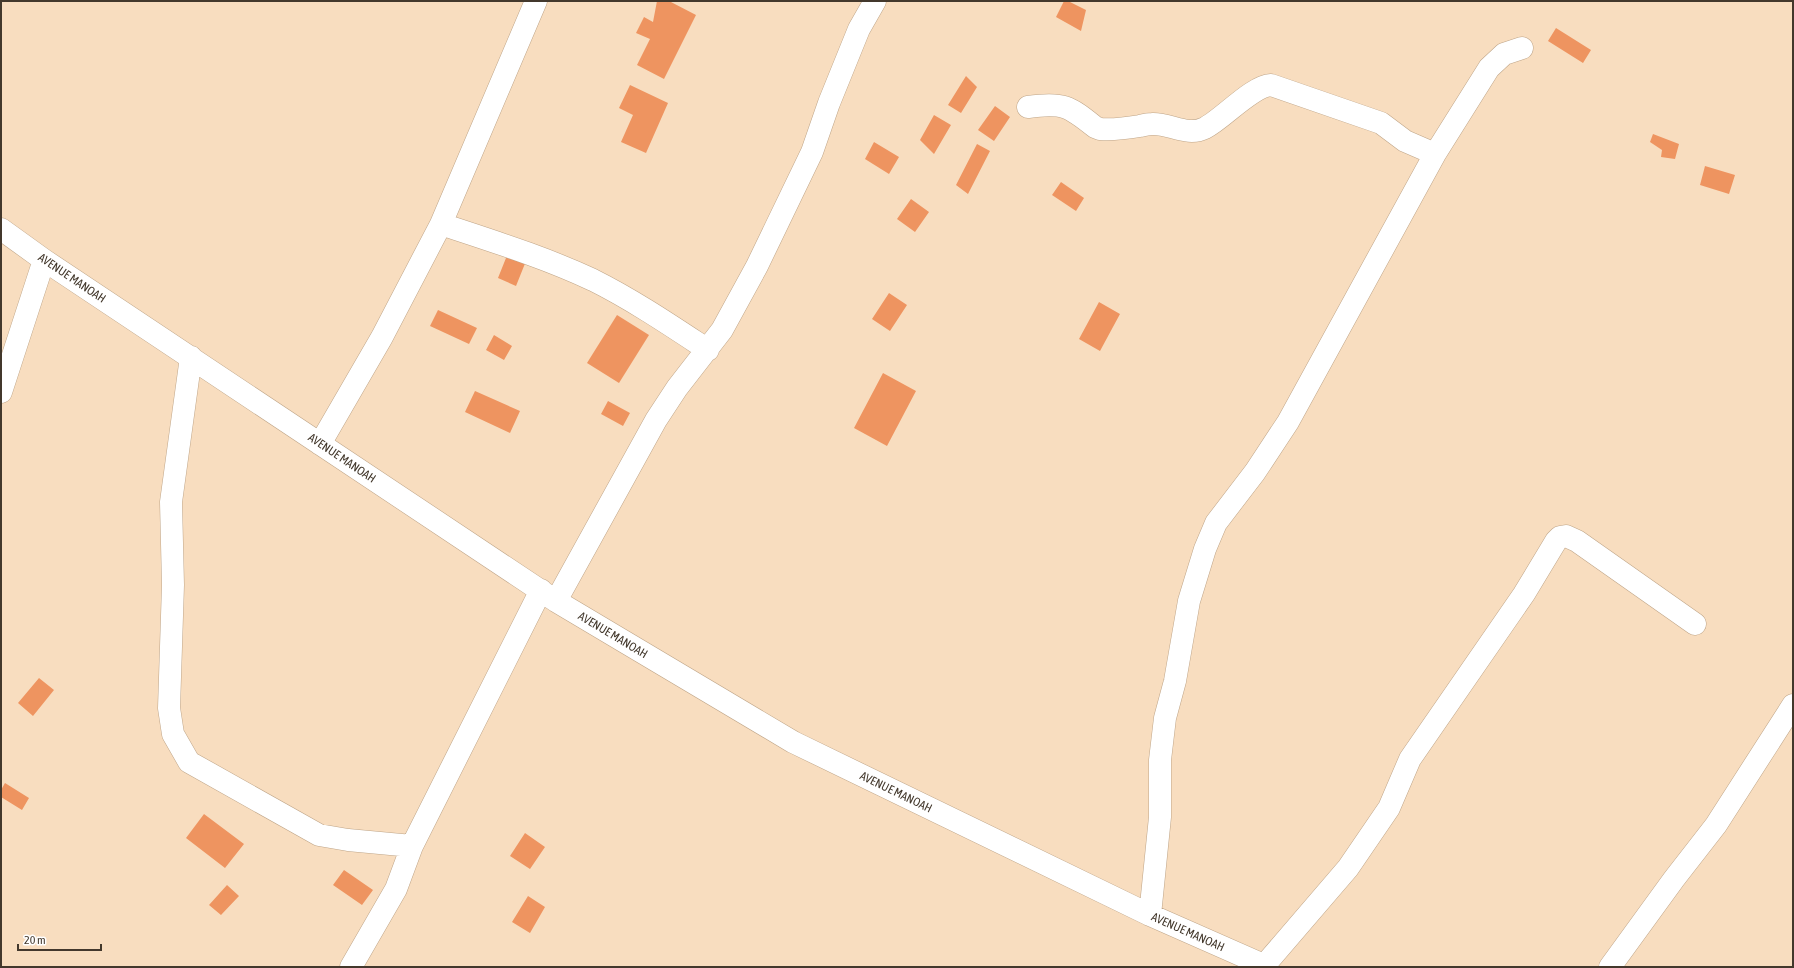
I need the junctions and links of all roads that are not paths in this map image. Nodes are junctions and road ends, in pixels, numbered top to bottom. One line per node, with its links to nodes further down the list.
1 (536, 1): 6 (street)
2 (875, 1): 9 (street)
3 (1522, 48): 5 (street)
4 (1028, 107): 5 (street)
5 (1435, 154): 17 (street)
6 (441, 224): 9 (street); 12 (street)
7 (1, 229): 8 (street, AVENUE MANOAH)
8 (44, 260): 10 (street, AVENUE MANOAH); 11 (street)
9 (708, 350): 13 (street)
10 (191, 357): 12 (street, AVENUE MANOAH); 16 (street)
11 (1, 392)
12 (320, 444): 13 (street, AVENUE MANOAH)
13 (549, 596): 16 (street); 17 (street, AVENUE MANOAH)
14 (1695, 624): 18 (street)
15 (1793, 705): 20 (street)
16 (412, 846): 19 (street)
17 (1150, 915): 18 (street, AVENUE MANOAH)
18 (1265, 966)
19 (351, 967)
20 (1610, 967)

